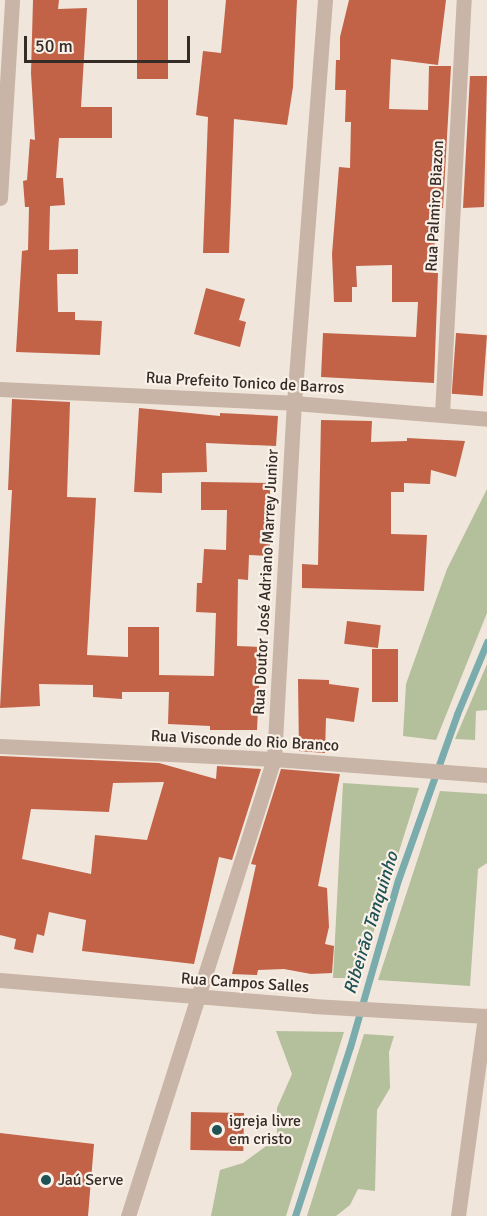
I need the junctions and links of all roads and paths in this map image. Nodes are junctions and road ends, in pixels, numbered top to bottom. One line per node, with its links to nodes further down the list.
1 (12, 0): 4 (street)
2 (325, 0): 6 (street, Rua Doutor José Adriano Marrey Junior)
3 (464, 0): 7 (street, Rua Palmiro Biazon)
4 (0, 198)
5 (0, 389): 6 (street, Rua Prefeito Tonico de Barros)
6 (294, 403): 7 (street, Rua Prefeito Tonico de Barros); 10 (street, Rua Doutor José Adriano Marrey Junior)
7 (442, 414): 8 (street, Rua Prefeito Tonico de Barros)
8 (487, 419)
9 (0, 746): 10 (street, Rua Visconde do Rio Branco)
10 (274, 759): 11 (street, Rua Visconde do Rio Branco); 13 (street, Rua Doutor José Adriano Marrey Junior)
11 (487, 775)
12 (0, 980): 13 (street, Rua Campos Salles)
13 (198, 998): 14 (street, Rua Campos Salles); 15 (street, Rua Doutor José Adriano Marrey Junior)
14 (486, 1016): 16 (street)
15 (128, 1216)
16 (458, 1216)

